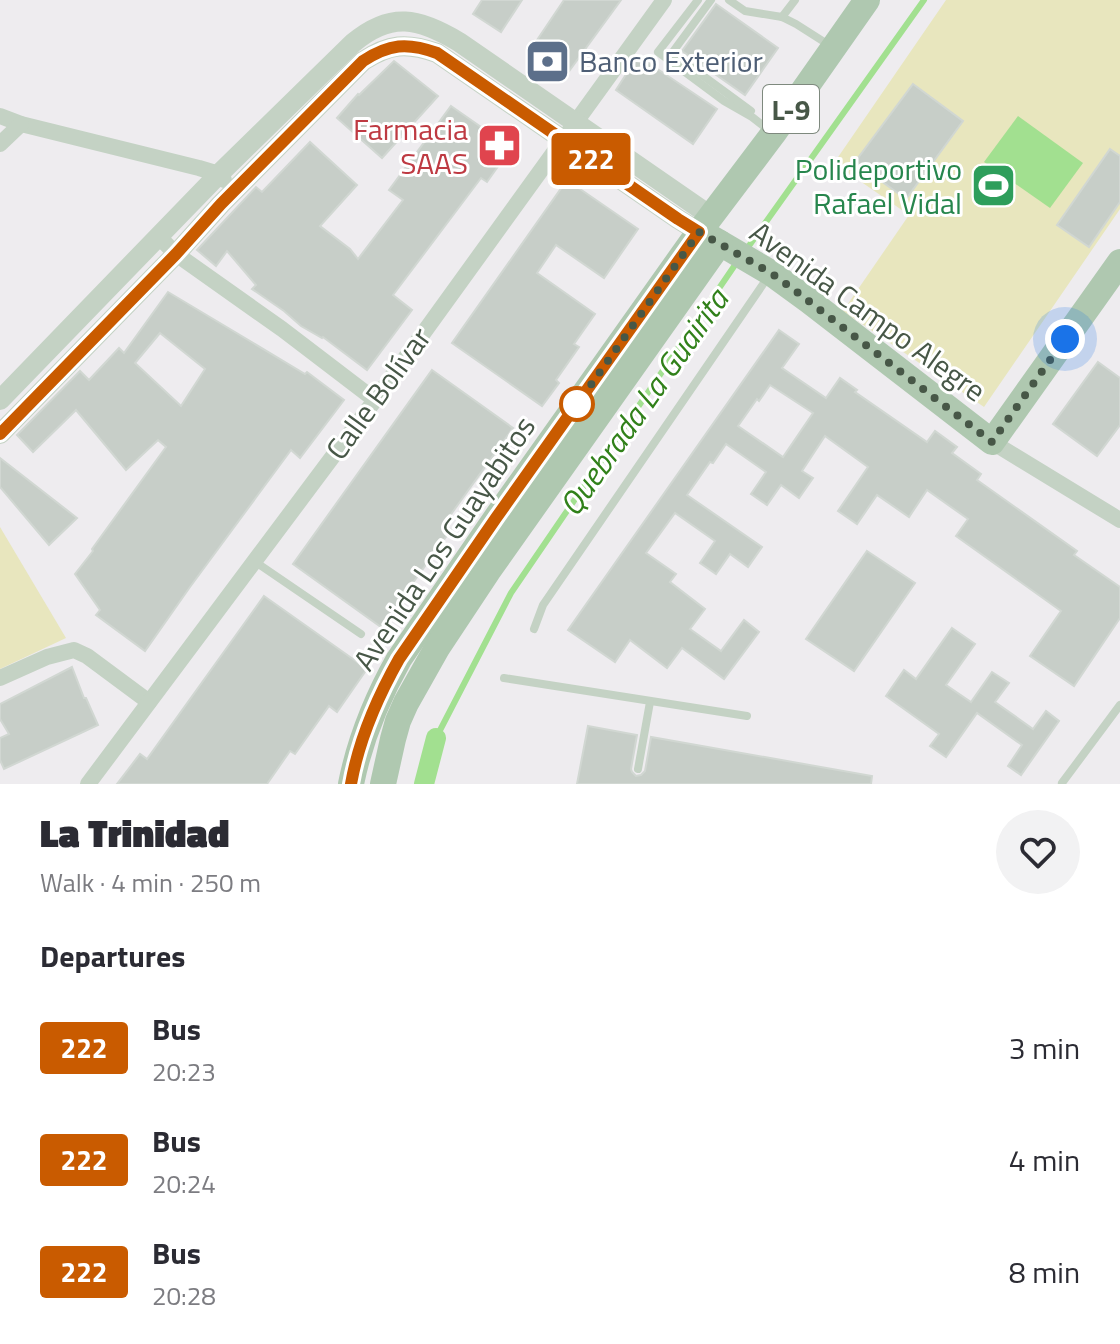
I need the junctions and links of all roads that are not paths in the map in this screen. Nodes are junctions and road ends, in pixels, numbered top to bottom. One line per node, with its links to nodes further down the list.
1 (664, 0): 13 (street, Calle Bolívar)
2 (698, 0): 14 (lane)
3 (711, 0): 14 (lane)
4 (729, 0): 7 (lane)
5 (795, 0): 7 (lane)
6 (867, 0): 9 (main road, Avenida Los Guayabitos / L-9)
7 (782, 17): 9 (lane)
8 (448, 35): 10 (street); 13 (street); 16 (street)
9 (833, 48): 14 (main road, Avenida Los Guayabitos / L-9)
10 (437, 53): 13 (street); 17 (street)
11 (0, 116): 12 (street)
12 (21, 124): 15 (street); 16 (street)
13 (568, 131): 19 (street); 25 (street, Calle Bolívar)
14 (775, 132): 19 (main road, Avenida Los Guayabitos / L-9)
15 (0, 144)
16 (219, 174): 17 (street); 18 (street)
17 (235, 191): 20 (street)
18 (159, 237): 20 (street); 22 (street)
19 (731, 246): 27 (main road, Avenida Campo Alegre); 30 (lane); 41 (main road, Avenida Los Guayabitos / L-9); 42 (main road, Avenida Los Guayabitos / L-9)
20 (176, 254): 23 (street); 25 (street)
21 (1120, 262): 27 (main road)
22 (69, 330): 23 (street); 24 (street)
23 (85, 347): 26 (street)
24 (0, 400)
25 (375, 400): 29 (street, Calle Bolívar)
26 (0, 434)
27 (992, 442): 28 (street, Avenida Campo Alegre)
28 (1120, 520)
29 (254, 561): 31 (lane); 34 (street, Calle Bolívar)
30 (534, 629)
31 (361, 634)
32 (0, 678): 34 (street)
33 (504, 678): 35 (lane)
34 (149, 702): 40 (street, Calle Bolívar)
35 (650, 702): 37 (lane); 38 (lane)
36 (1120, 705): 39 (lane)
37 (747, 716)
38 (638, 769)
39 (1062, 783)
40 (88, 784)
41 (351, 784)
42 (383, 784)

